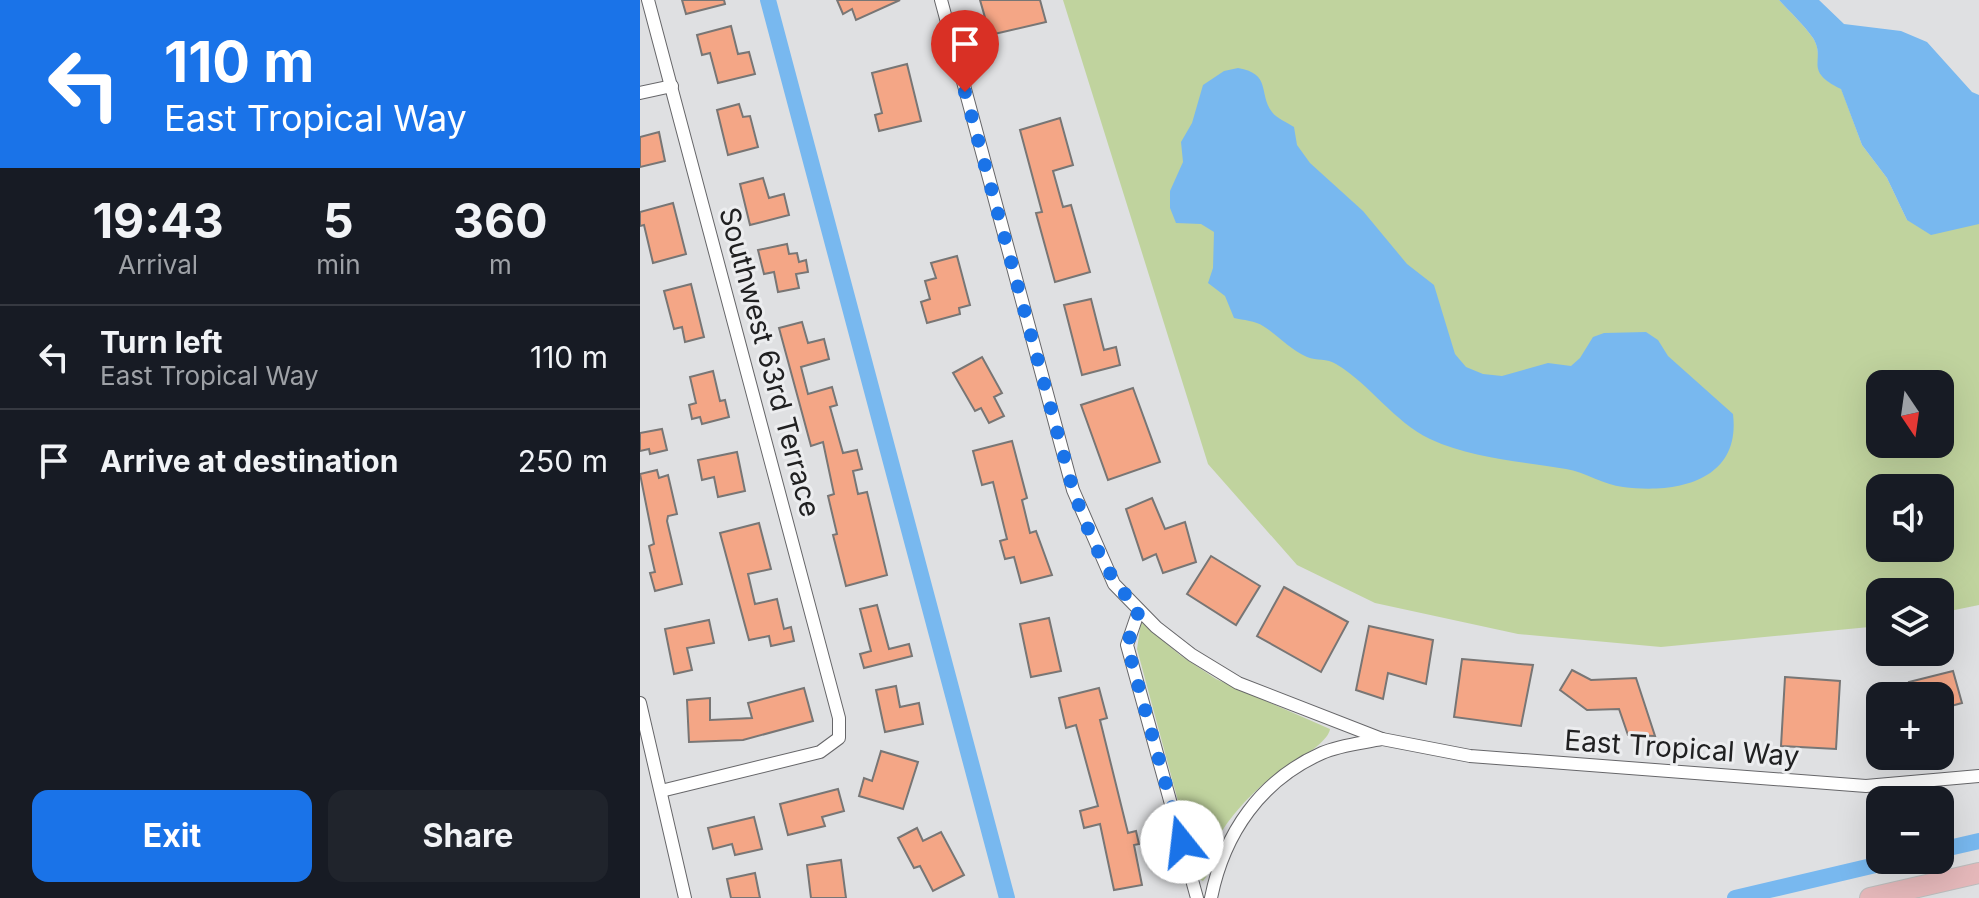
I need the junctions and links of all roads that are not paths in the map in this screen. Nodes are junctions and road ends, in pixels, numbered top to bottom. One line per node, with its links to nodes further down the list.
1 (648, 0): 3 (street, Southwest 63rd Terrace)
2 (941, 0): 5 (street, East Tropical Way)
3 (672, 86): 4 (street); 9 (street, Southwest 63rd Terrace)
4 (640, 93)
5 (1139, 610): 7 (street, East Tropical Way); 12 (street)
6 (641, 710): 9 (street)
7 (1382, 739): 8 (street, East Tropical Way); 13 (street, East Tropical Way)
8 (1979, 776)
9 (661, 791): 11 (street)
10 (1979, 873): 14 (main road)
11 (685, 898)
12 (1197, 898)
13 (1211, 898)
14 (1870, 898)

